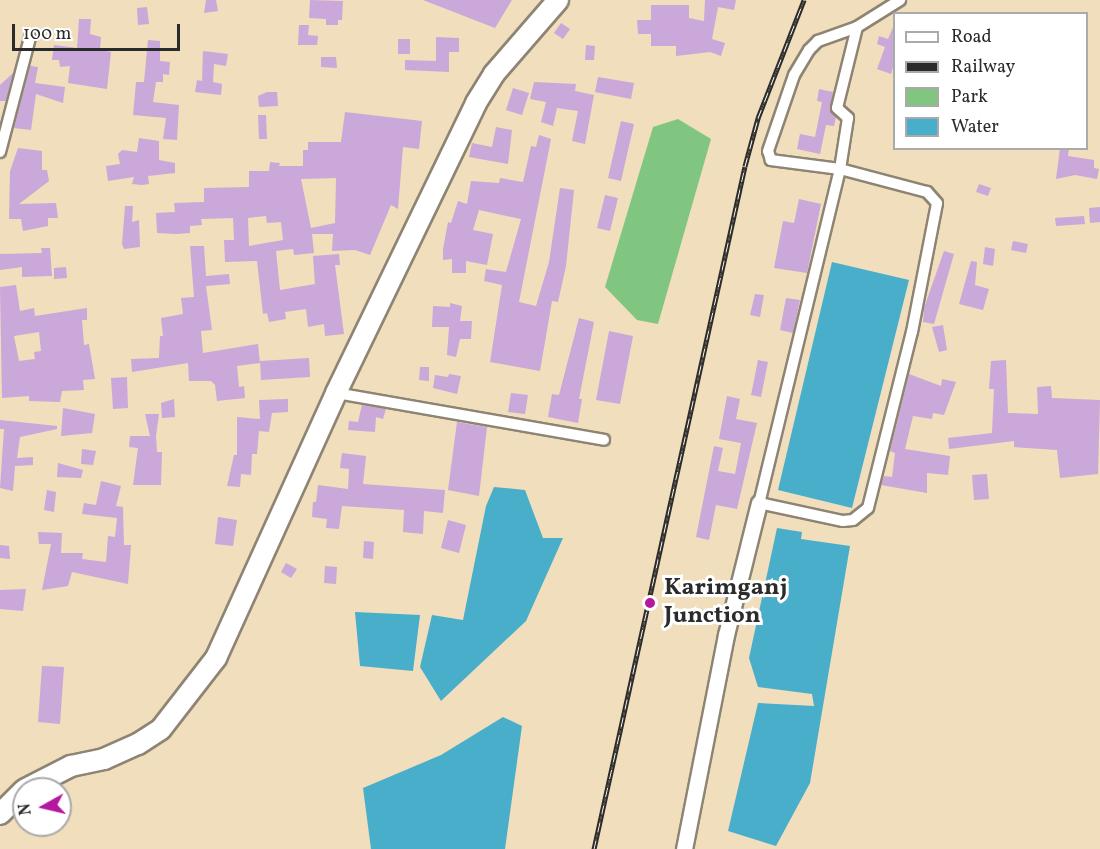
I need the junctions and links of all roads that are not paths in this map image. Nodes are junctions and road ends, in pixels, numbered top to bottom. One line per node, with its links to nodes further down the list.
1 (558, 0): 7 (highway)
2 (900, 0): 3 (street)
3 (857, 27): 6 (street); 6 (street)
4 (30, 38): 5 (street)
5 (0, 152)
6 (840, 169): 9 (street); 9 (street)
7 (336, 393): 8 (street); 10 (highway)
8 (604, 440)
9 (759, 503): 13 (street)
10 (50, 777)
11 (12, 802): 12 (highway)
12 (0, 814)
13 (684, 849)

